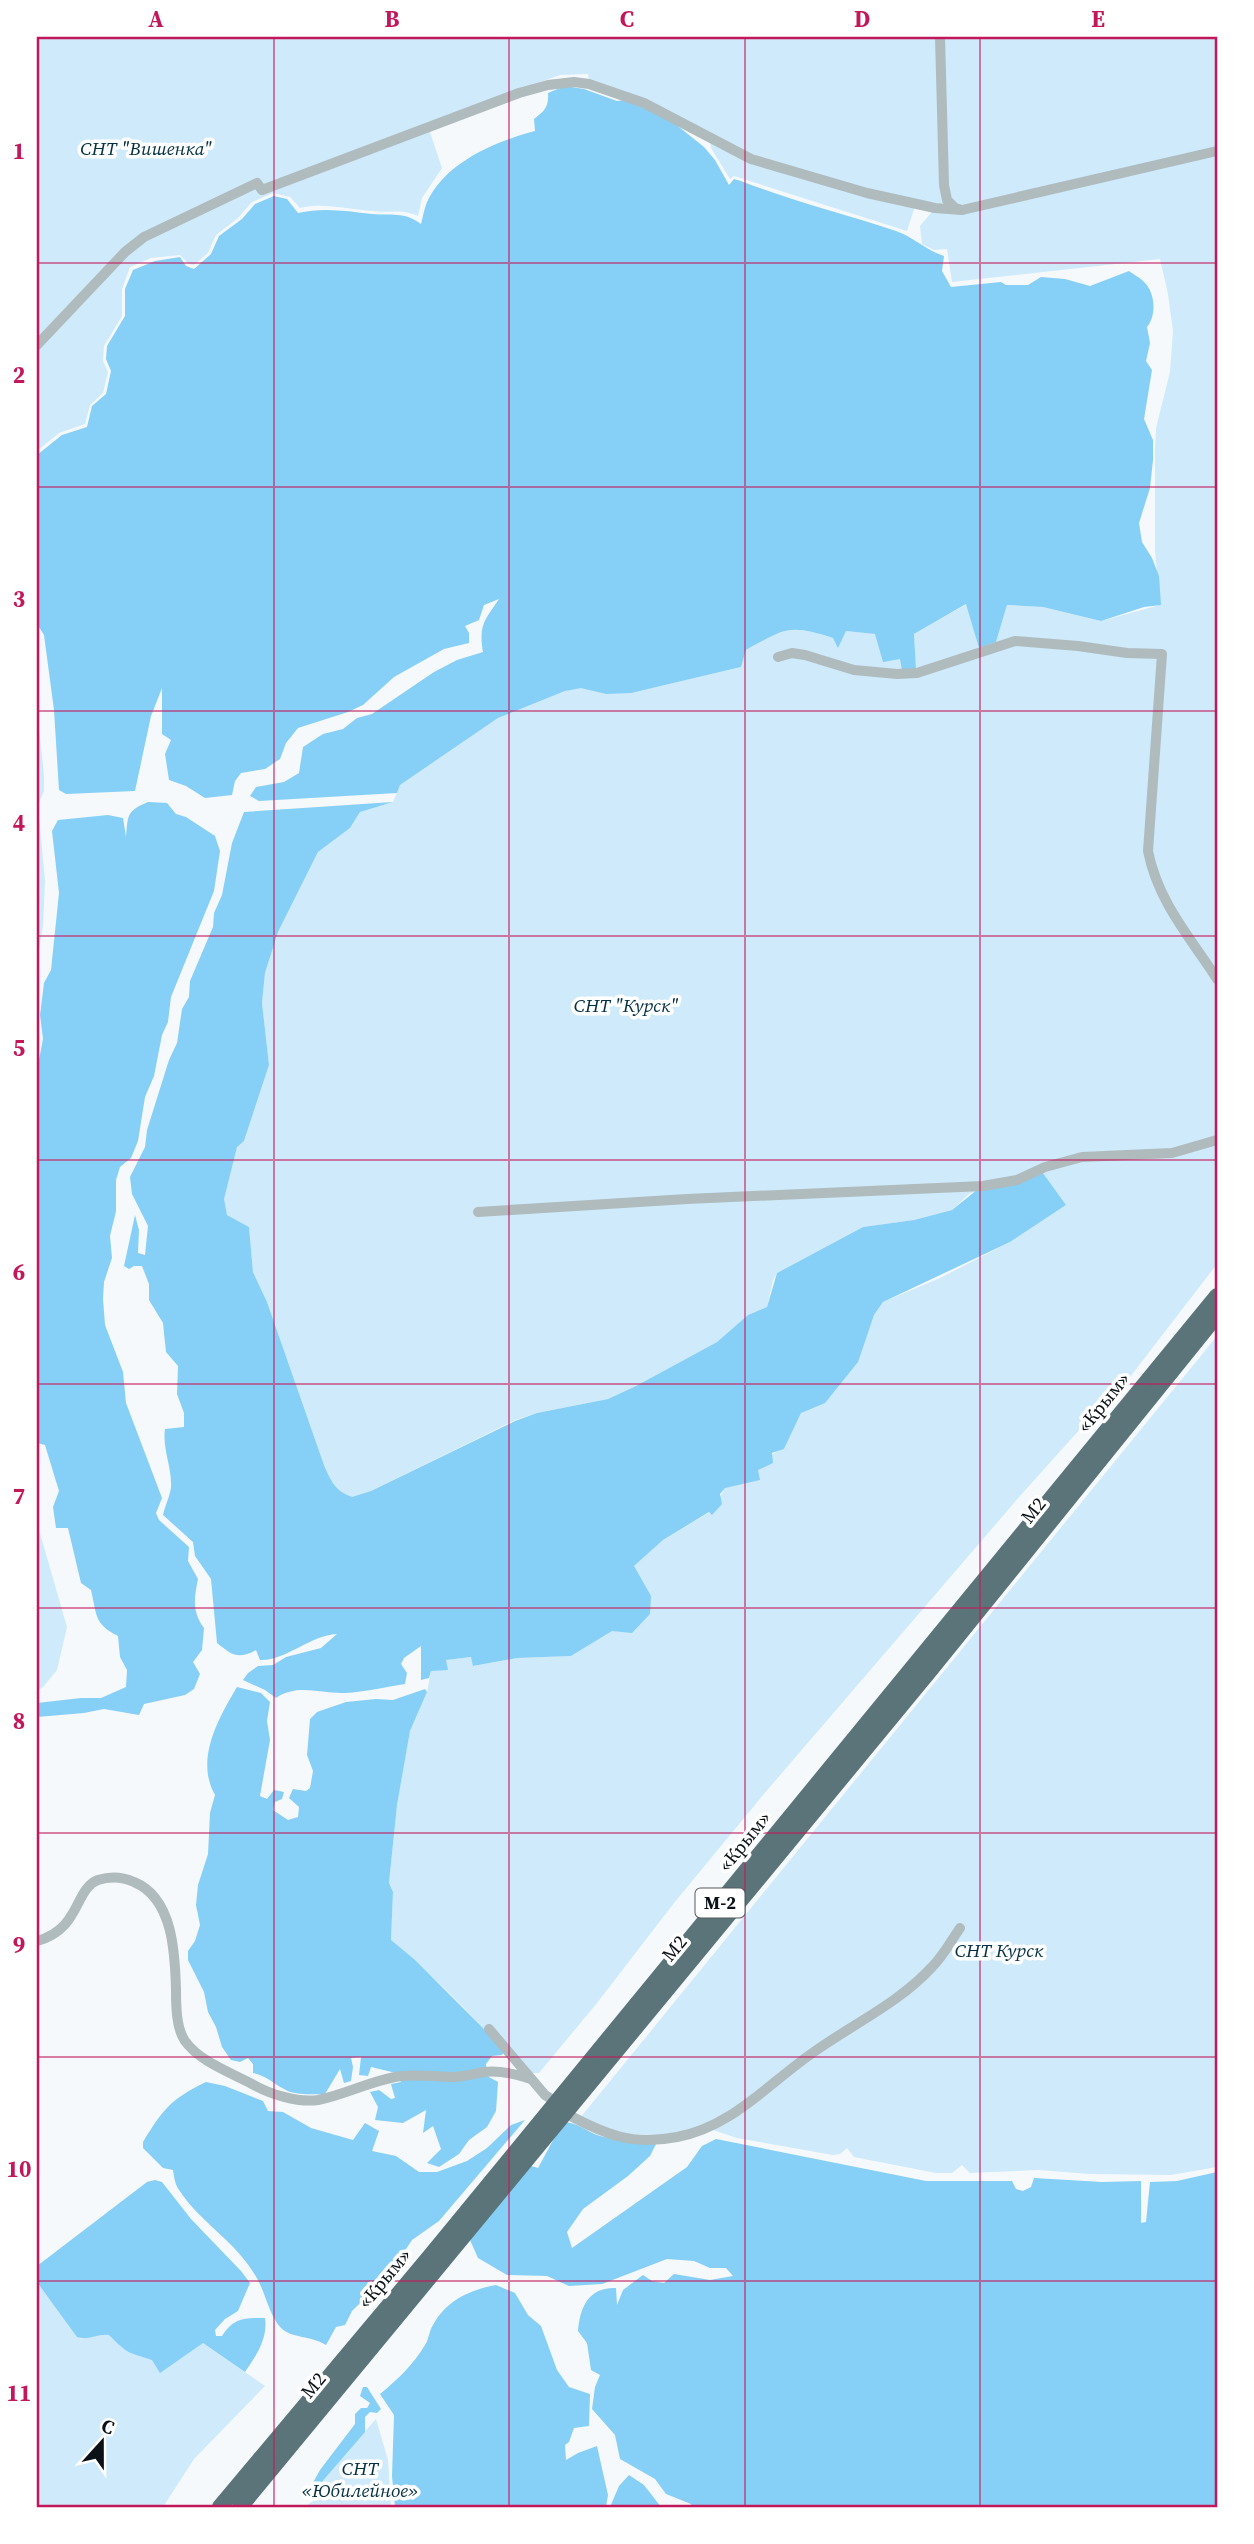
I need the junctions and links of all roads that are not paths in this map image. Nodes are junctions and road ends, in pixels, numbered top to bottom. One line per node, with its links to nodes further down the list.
1 (940, 37): 3 (street)
2 (1217, 150): 3 (street)
3 (962, 210): 4 (street)
4 (37, 345)
5 (778, 657): 6 (street)
6 (1217, 979)
7 (1217, 1140): 8 (street)
8 (478, 1212)
9 (1217, 1296): 15 (highway, «Крым» / М-2)
10 (1217, 1315): 15 (highway, М2)
11 (960, 1928): 15 (street)
12 (37, 1941): 14 (street)
13 (489, 2029): 14 (street)
14 (531, 2079): 15 (street)
15 (561, 2108): 16 (highway, «Крым» / М-2); 17 (highway, М2)
16 (220, 2507)
17 (240, 2507)

